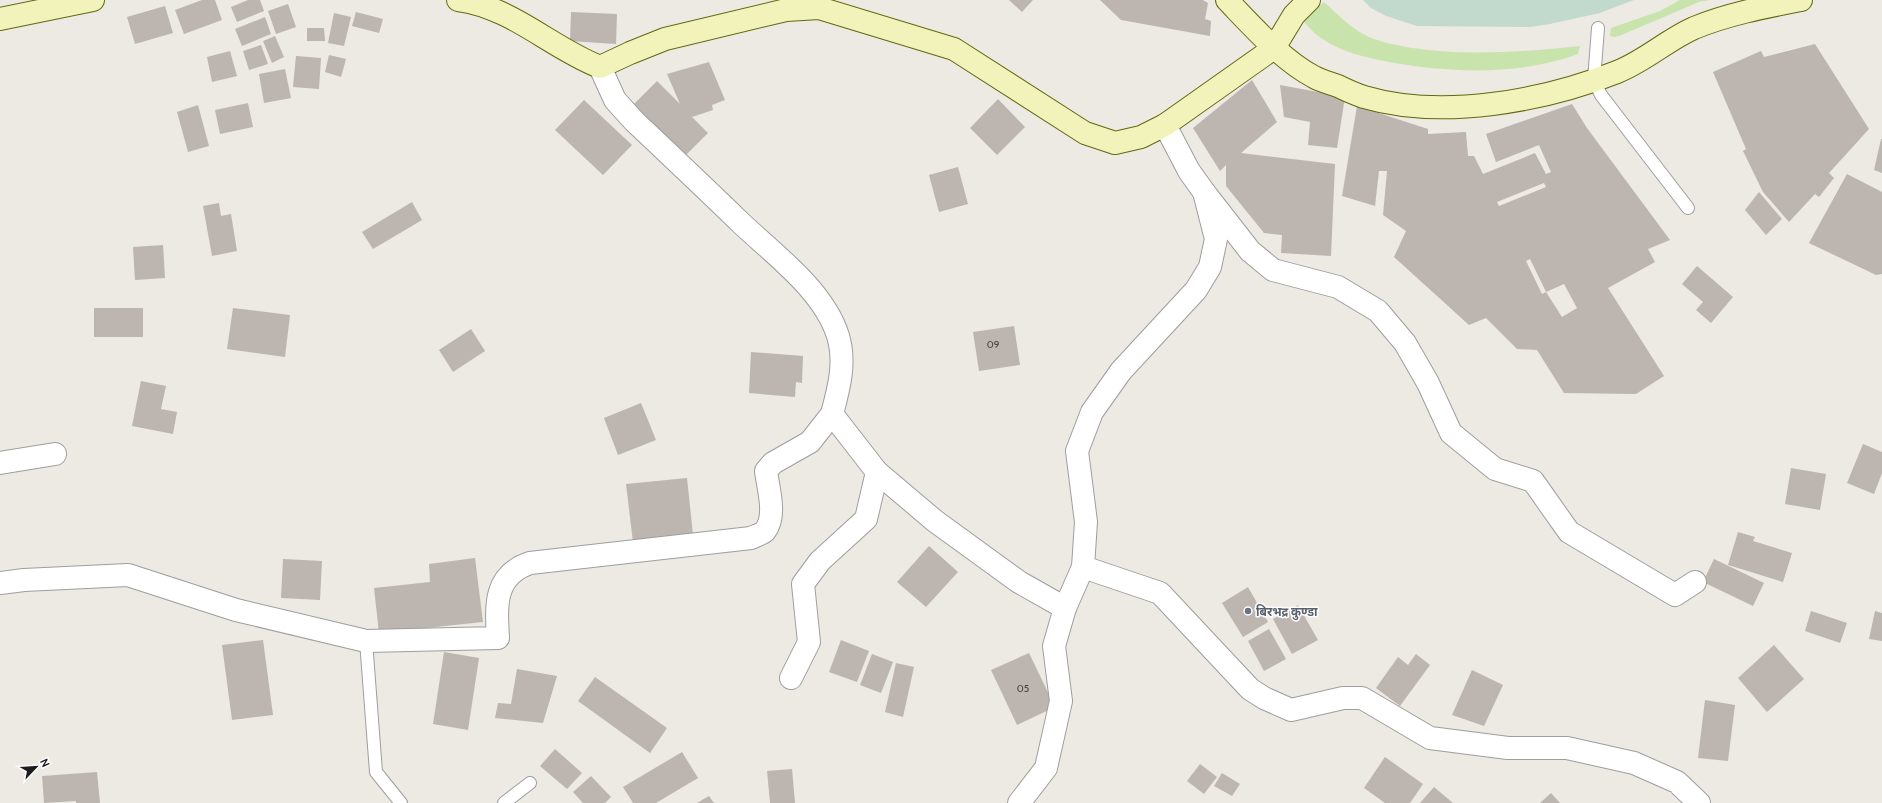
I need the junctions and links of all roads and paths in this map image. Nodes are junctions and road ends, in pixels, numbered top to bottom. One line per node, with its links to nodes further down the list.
1 (93, 0): 6 (street)
2 (458, 0): 9 (street)
3 (1227, 0): 8 (street)
4 (1309, 0): 8 (street)
5 (1801, 0): 10 (street)
6 (0, 18)
7 (1598, 28): 10 (lane)
8 (1274, 48): 10 (street); 11 (street)
9 (600, 67): 11 (street); 14 (street)
10 (1594, 80): 13 (lane)
11 (1165, 125): 12 (street)
12 (1204, 192): 18 (street); 19 (street)
13 (1688, 208)
14 (832, 414): 17 (street); 22 (street)
15 (55, 454): 16 (street)
16 (0, 463)
17 (877, 472): 21 (street); 23 (street)
18 (1083, 567): 21 (street); 28 (street)
19 (1695, 582)
20 (0, 583): 22 (street)
21 (1065, 608): 27 (street)
22 (366, 641): 25 (lane)
23 (791, 678)
24 (530, 782): 26 (lane)
25 (401, 803)
26 (504, 803)
27 (1019, 803)
28 (1699, 803)

